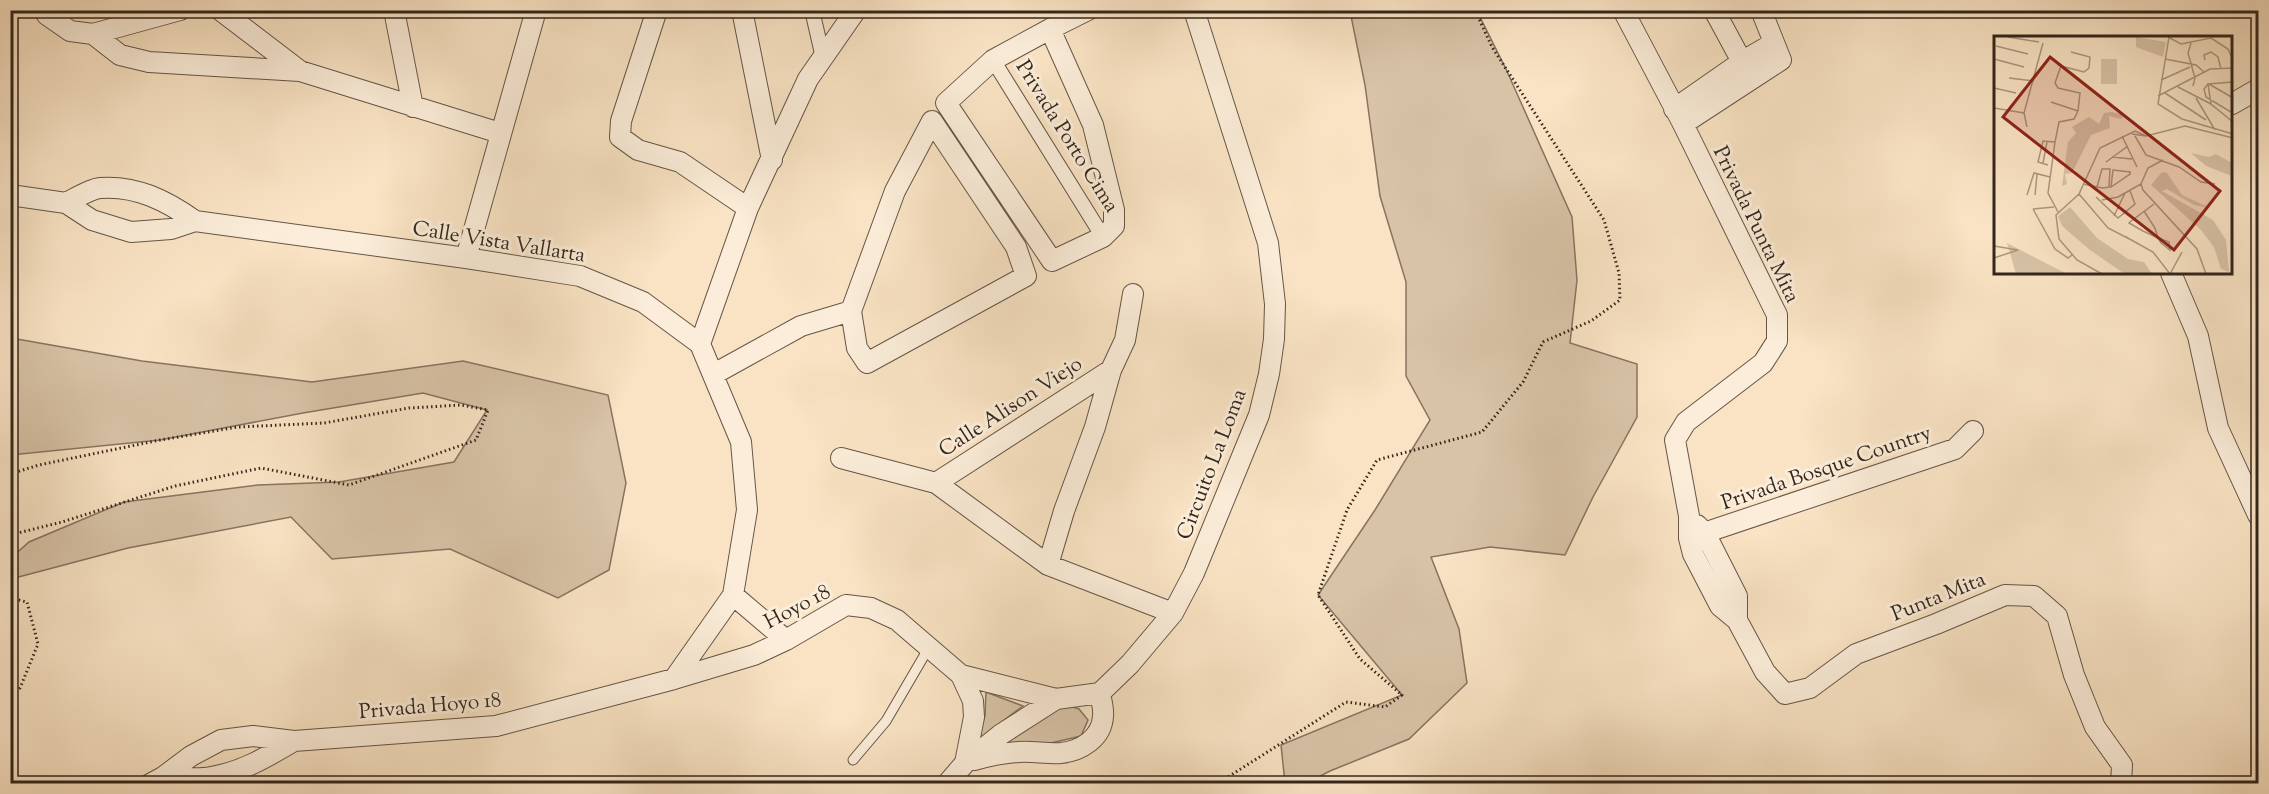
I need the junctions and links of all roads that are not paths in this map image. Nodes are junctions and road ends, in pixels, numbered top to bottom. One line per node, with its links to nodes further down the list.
1 (44, 10): 16 (street)
2 (180, 10): 16 (street)
3 (220, 10): 21 (street)
4 (394, 10): 25 (street)
5 (536, 10): 27 (street)
6 (657, 10): 31 (street)
7 (742, 10): 28 (street)
8 (812, 10): 18 (street)
9 (856, 10): 18 (street)
10 (1088, 10): 15 (street, Privada Porto Cima)
11 (1194, 10): 49 (street, Circuito La Loma)
12 (1623, 10): 26 (street, Privada Punta Mita)
13 (1714, 10): 20 (street)
14 (1761, 10): 17 (street)
15 (1050, 29): 19 (street, Privada Porto Cima); 33 (street, Privada Porto Cima)
16 (93, 34): 21 (street)
17 (1778, 52): 20 (street); 22 (street)
18 (823, 58): 28 (street)
19 (993, 60): 33 (street, Privada Porto Cima); 33 (street, Privada Porto Cima)
20 (1743, 61): 22 (street); 26 (street)
21 (300, 71): 25 (street)
22 (1751, 79): 26 (street)
23 (2259, 89): 24 (street)
24 (2233, 103)
25 (413, 107): 27 (street)
26 (1678, 117): 46 (street, Privada Punta Mita)
27 (500, 134): 34 (street)
28 (772, 160): 31 (street)
29 (10, 195): 30 (street, Calle Vista Vallarta)
30 (66, 203): 32 (street, Calle Vista Vallarta); 32 (street, Calle Vista Vallarta)
31 (748, 208): 38 (street)
32 (195, 221): 34 (street, Calle Vista Vallarta)
33 (1103, 237)
34 (466, 258): 38 (street, Calle Vista Vallarta)
35 (2171, 274): 44 (street)
36 (1133, 294): 39 (street, Calle Alison Viejo)
37 (851, 311): 37 (street); 40 (street)
38 (700, 344): 40 (street, Calle Vista Vallarta)
39 (1110, 370): 43 (street, Calle Alison Viejo); 47 (street, Calle Alison Viejo)
40 (714, 374): 48 (street, Calle Vista Vallarta)
41 (1973, 431): 46 (street, Privada Bosque Country)
42 (841, 458): 43 (street, Calle Alison Viejo)
43 (936, 483): 47 (street, Calle Alison Viejo)
44 (2254, 491): 45 (street)
45 (2259, 515)
46 (1697, 536): 61 (street, Punta Mita)
47 (1048, 565): 49 (street, Calle Alison Viejo)
48 (733, 595): 50 (street); 53 (street, Calle Vista Vallarta)
49 (1173, 612): 54 (street, Circuito La Loma)
50 (786, 640): 51 (street, Hoyo 18); 53 (street, Hoyo 18)
51 (928, 649): 52 (street, Hoyo 18); 57 (lane)
52 (961, 675): 55 (street, Hoyo 18); 58 (street, Hoyo 18)
53 (674, 679): 56 (street, Privada Hoyo 18)
54 (1100, 693): 55 (street); 58 (street)
55 (1056, 699): 58 (street)
56 (294, 741): 59 (street, Privada Hoyo 18); 59 (street, Privada Hoyo 18)
57 (853, 760)
58 (965, 763): 60 (street)
59 (157, 780)
60 (947, 783)
61 (2121, 783)

